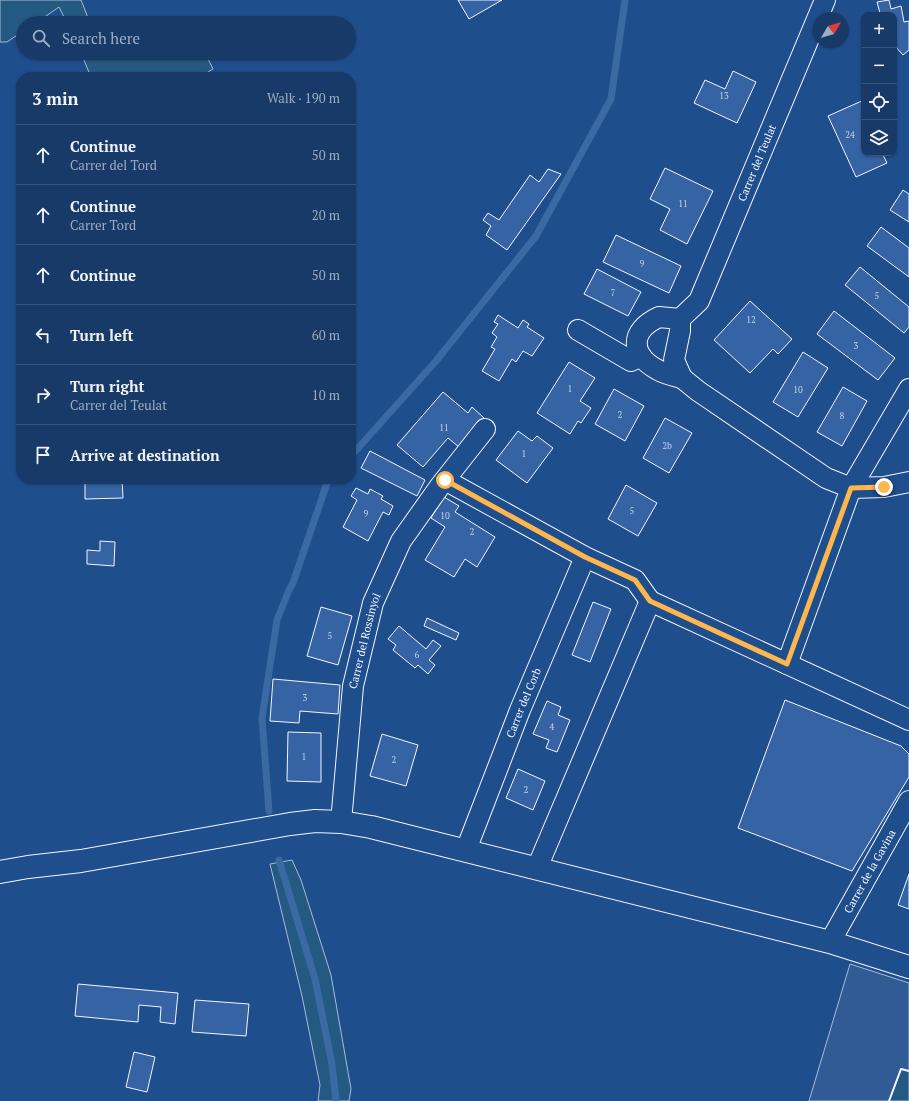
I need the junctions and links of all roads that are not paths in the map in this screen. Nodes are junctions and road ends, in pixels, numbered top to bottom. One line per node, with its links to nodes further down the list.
1 (824, 0): 2 (street, Carrer del Teulat)
2 (680, 319): 4 (street); 5 (street)
3 (578, 330): 4 (street)
4 (641, 356): 5 (street)
5 (682, 378): 10 (street)
6 (909, 388): 10 (street)
7 (485, 429): 8 (street, Carrer del Rossinyol)
8 (445, 480): 11 (street); 16 (street, Carrer del Rossinyol)
9 (909, 482): 10 (street)
10 (851, 488): 13 (street)
11 (585, 557): 12 (street); 17 (street, Carrer del Corb)
12 (650, 601): 13 (street); 18 (street)
13 (787, 664): 14 (street)
14 (909, 720)
15 (909, 801): 20 (street, Carrer de la Gavina)
16 (341, 822): 17 (street); 19 (street)
17 (466, 850): 18 (street)
18 (537, 868): 20 (street)
19 (0, 872)
20 (830, 942): 21 (street)
21 (909, 967)

